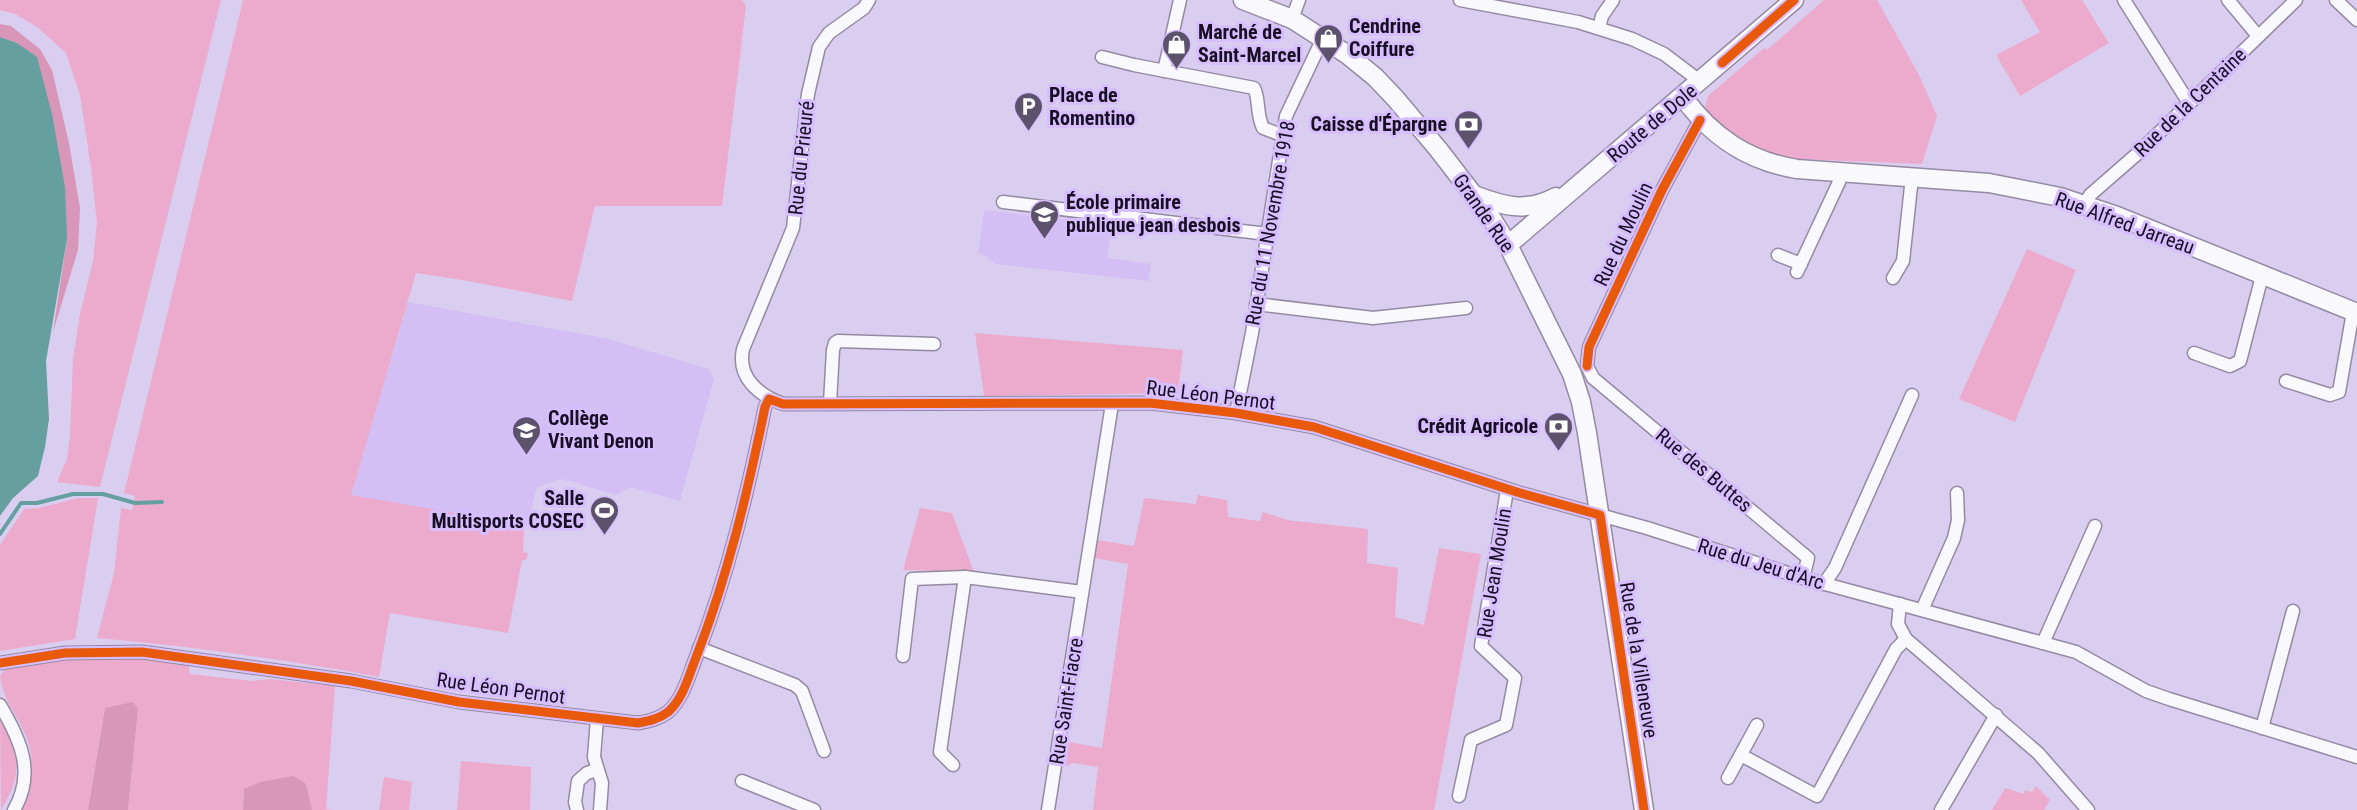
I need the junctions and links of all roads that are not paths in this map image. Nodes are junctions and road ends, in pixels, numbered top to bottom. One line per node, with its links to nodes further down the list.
1 (869, 0): 43 (street, Rue du Prieuré)
2 (1180, 0): 18 (street)
3 (1243, 0): 12 (main road, Grande Rue)
4 (1299, 0): 12 (street)
5 (1460, 0): 14 (street)
6 (1613, 0): 14 (street)
7 (1794, 0): 19 (main road, Route de Dole)
8 (2124, 0): 21 (street)
9 (2228, 0): 15 (street)
10 (2296, 0): 15 (street, Rue de la Centaine)
11 (2336, 0): 13 (street)
12 (1292, 19): 16 (main road, Grande Rue)
13 (2357, 20)
14 (1599, 28): 19 (street)
15 (2258, 36): 21 (street, Rue de la Centaine)
16 (1323, 38): 23 (street, Rue du 11 Novembre 1918); 27 (main road, Grande Rue)
17 (1102, 57): 18 (street)
18 (1164, 71): 23 (street)
19 (1701, 82): 20 (main road, Route de Dole)
20 (1683, 97): 22 (main road, Rue Alfred Jarreau); 26 (main road, Route de Dole)
21 (2189, 103): 29 (street, Rue de la Centaine)
22 (1700, 120): 24 (main road, Rue Alfred Jarreau); 40 (street, Rue du Moulin)
23 (1284, 136): 30 (street, Rue du 11 Novembre 1918)
24 (1841, 172): 25 (main road, Rue Alfred Jarreau); 32 (street)
25 (1912, 177): 29 (main road, Rue Alfred Jarreau); 34 (street)
26 (1576, 187): 27 (main road); 31 (main road, Route de Dole)
27 (1474, 195): 31 (main road, Grande Rue)
28 (1003, 202): 30 (street)
29 (2084, 205): 33 (main road, Rue Alfred Jarreau)
30 (1267, 234): 35 (street, Rue du 11 Novembre 1918)
31 (1508, 245): 49 (main road, Grande Rue)
32 (1778, 255)
33 (2262, 276): 37 (main road, Rue Alfred Jarreau); 39 (street)
34 (1893, 278)
35 (1256, 304): 36 (street); 46 (street, Rue du 11 Novembre 1918)
36 (1466, 308)
37 (2355, 312): 41 (street, Rue Alfred Jarreau)
38 (934, 344): 44 (street)
39 (2194, 353)
40 (1587, 366): 52 (street, Rue des Buttes)
41 (2286, 381)
42 (1912, 394): 53 (street)
43 (765, 397): 44 (street, Rue Léon Pernot); 60 (street, Rue Léon Pernot)
44 (830, 404): 45 (street, Rue Léon Pernot)
45 (1112, 404): 46 (street, Rue Léon Pernot); 54 (street, Rue Saint-Fiacre)
46 (1236, 413): 47 (street, Rue Léon Pernot)
47 (1508, 490): 49 (street, Rue Léon Pernot); 75 (street, Rue Jean Moulin)
48 (1957, 493): 56 (street)
49 (1600, 515): 52 (street, Rue du Jeu d'Arc); 81 (main road, Rue de la Villeneuve)
50 (2096, 526): 59 (street)
51 (965, 577): 54 (street); 61 (street); 71 (street)
52 (1803, 578): 53 (street, Rue du Jeu d'Arc)
53 (1824, 584): 55 (street, Rue du Jeu d'Arc)
54 (1082, 592): 80 (street, Rue Saint-Fiacre)
55 (1900, 604): 56 (street, Rue du Jeu d'Arc); 58 (street)
56 (1922, 610): 59 (street, Rue du Jeu d'Arc)
57 (2293, 611): 67 (street)
58 (1906, 639): 64 (street); 69 (street)
59 (2043, 643): 67 (street, Rue du Jeu d'Arc)
60 (699, 648): 65 (street, Rue Léon Pernot); 68 (street)
61 (903, 656)
62 (0, 663): 65 (street, Rue Léon Pernot)
63 (0, 705): 76 (street)
64 (1996, 715): 82 (street); 83 (street)
65 (597, 718): 72 (street)
66 (1757, 725): 69 (street)
67 (2262, 728): 70 (street, Rue du Jeu d'Arc)
68 (824, 751)
69 (1741, 755): 73 (street)
70 (2357, 757)
71 (953, 765)
72 (597, 770): 77 (street); 78 (street)
73 (1728, 778)
74 (742, 780): 79 (street)
75 (1459, 796)
76 (14, 810)
77 (577, 810)
78 (600, 810)
79 (814, 810)
80 (1048, 810)
81 (1644, 810)
82 (1941, 810)
83 (2088, 810)

